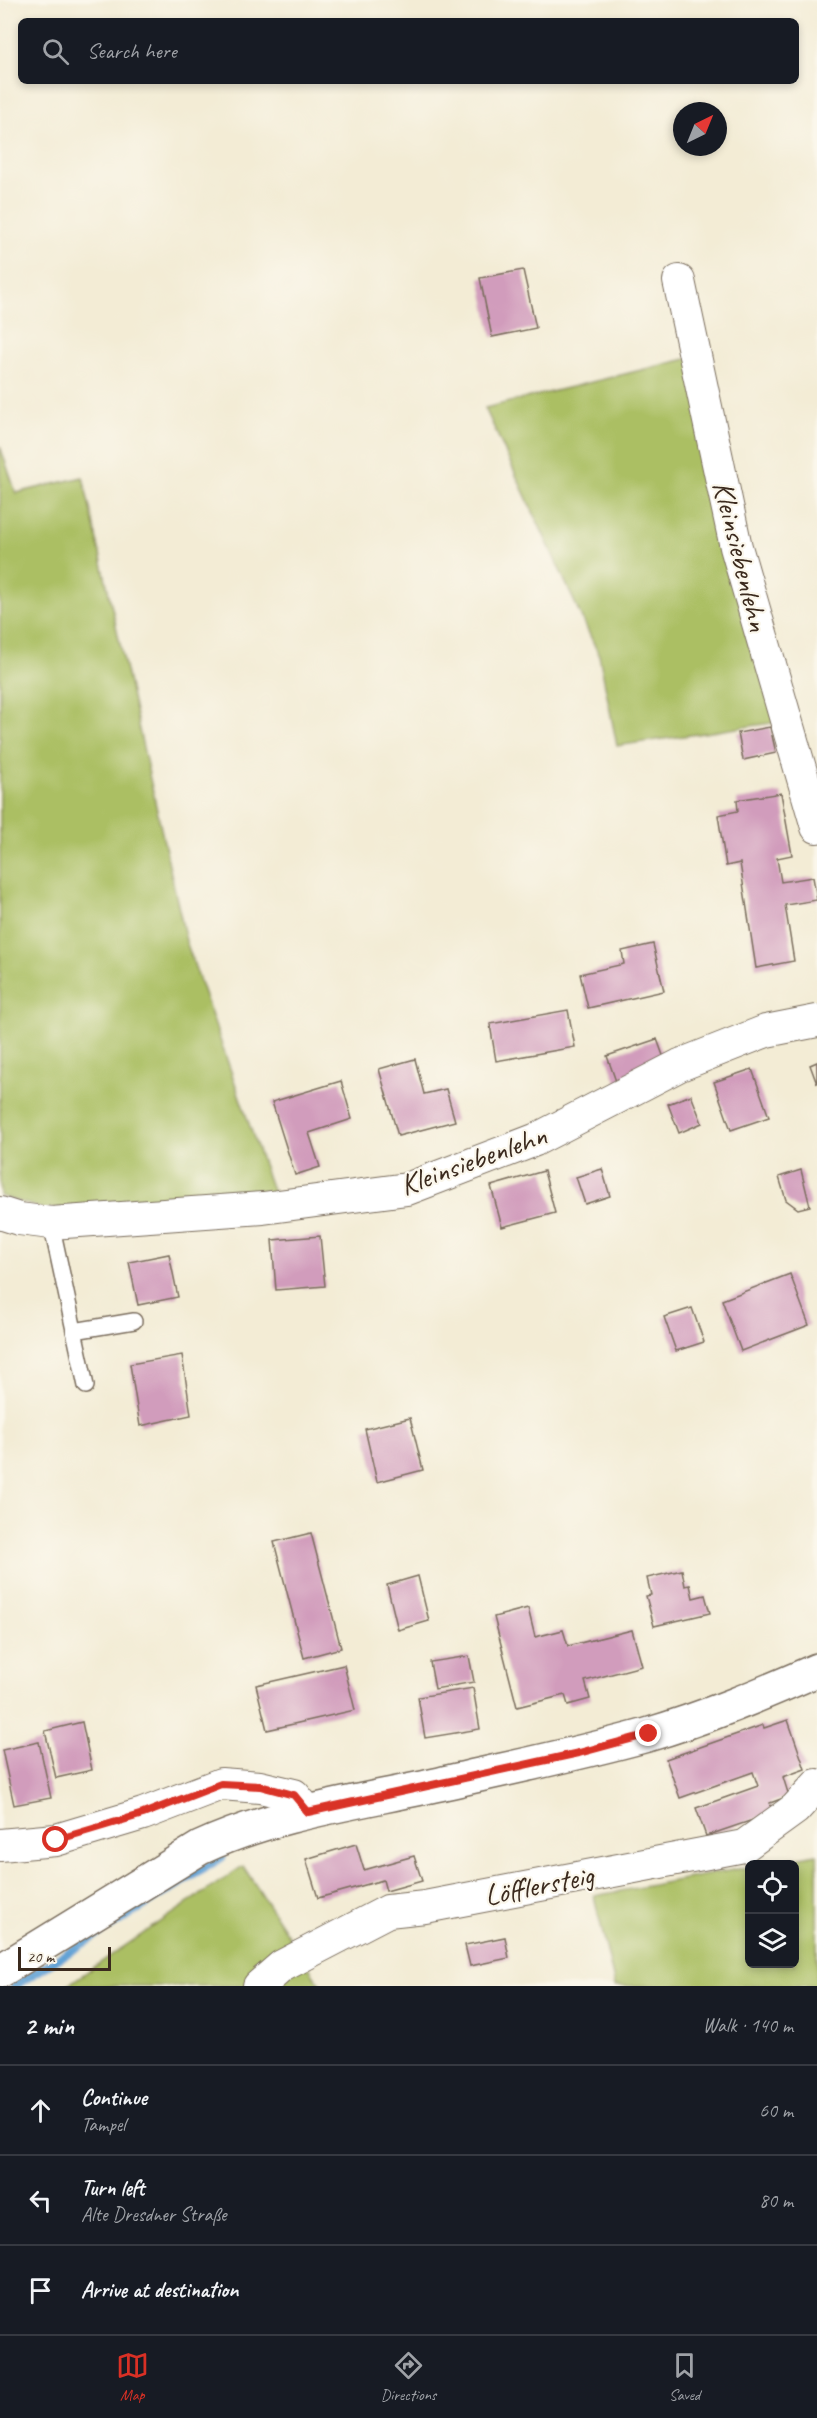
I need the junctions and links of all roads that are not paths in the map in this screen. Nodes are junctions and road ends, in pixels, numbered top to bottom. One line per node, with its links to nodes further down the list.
1 (679, 281): 2 (street, Kleinsiebenlehn)
2 (817, 827)
3 (817, 1021): 5 (street, Kleinsiebenlehn)
4 (0, 1214): 5 (street, Kleinsiebenlehn)
5 (51, 1223): 7 (lane)
6 (134, 1321): 7 (lane)
7 (74, 1331): 8 (lane)
8 (86, 1386)
9 (817, 1671): 11 (street)
10 (817, 1785): 14 (street, Löfflersteig)
11 (308, 1812): 12 (street); 13 (street)
12 (0, 1845)
13 (0, 1971)
14 (259, 1986)

